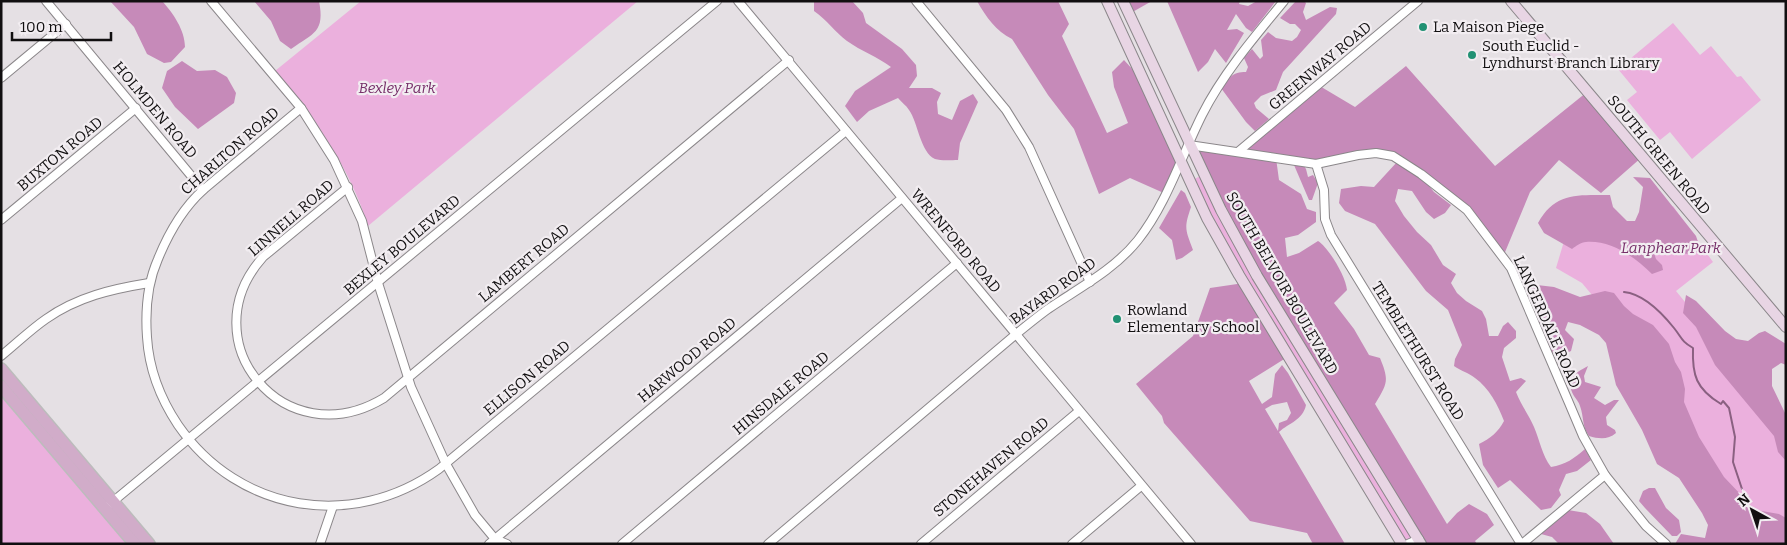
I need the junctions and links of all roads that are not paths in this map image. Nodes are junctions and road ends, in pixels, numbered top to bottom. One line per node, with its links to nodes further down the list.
1 (46, 1): 11 (street, HOLMDEN ROAD)
2 (211, 1): 15 (street)
3 (717, 1): 28 (street, BEXLEY BOULEVARD)
4 (738, 1): 12 (street, WRENFORD ROAD)
5 (916, 1): 26 (street)
6 (1107, 1): 19 (street, SOUTH BELVOIR BOULEVARD)
7 (1123, 1): 17 (street, SOUTH BELVOIR BOULEVARD)
8 (1284, 1): 17 (street, BAYARD ROAD)
9 (1418, 1): 18 (street, GREENWAY ROAD)
10 (1511, 1): 29 (street, SOUTH GREEN ROAD)
11 (66, 24): 13 (street); 14 (street, HOLMDEN ROAD)
12 (789, 60): 16 (street, WRENFORD ROAD); 33 (street, LAMBERT ROAD)
13 (1, 78)
14 (136, 108): 22 (street, HOLMDEN ROAD); 24 (street, BUXTON ROAD)
15 (301, 108): 21 (street); 22 (street, CHARLTON ROAD)
16 (846, 131): 23 (street, WRENFORD ROAD); 38 (street, ELLISON ROAD)
17 (1189, 145): 18 (street, LANGERDALE ROAD); 19 (street, BAYARD ROAD); 44 (street, SOUTH BELVOIR BOULEVARD)
18 (1239, 151): 20 (street, LANGERDALE ROAD)
19 (1181, 162): 26 (street, BAYARD ROAD); 54 (street, SOUTH BELVOIR BOULEVARD)
20 (1316, 164): 39 (street, LANGERDALE ROAD); 56 (street, TEMBLETHURST ROAD)
21 (348, 188): 28 (street); 34 (street, LINNELL ROAD)
22 (203, 190): 27 (street, CHARLTON ROAD)
23 (902, 198): 25 (street, WRENFORD ROAD); 43 (street, HARWOOD ROAD)
24 (1, 220)
25 (957, 263): 30 (street, WRENFORD ROAD); 49 (street, HINSDALE ROAD)
26 (1090, 282): 30 (street, BAYARD ROAD)
27 (149, 283): 31 (street); 37 (street, CHARLTON ROAD)
28 (378, 283): 33 (street); 34 (street, BEXLEY BOULEVARD)
29 (1784, 322)
30 (1015, 335): 36 (street, WRENFORD ROAD); 50 (street, BAYARD ROAD)
31 (1, 356)
32 (1, 369): 41 (main road)
33 (407, 378): 34 (street, LAMBERT ROAD); 38 (street)
34 (258, 382): 37 (street, BEXLEY BOULEVARD)
35 (1, 386): 41 (main road)
36 (1079, 411): 40 (street, WRENFORD ROAD); 51 (street, STONEHAVEN ROAD)
37 (189, 439): 41 (street, BEXLEY BOULEVARD); 42 (street, ELLISON ROAD)
38 (446, 464): 42 (street, ELLISON ROAD); 43 (street)
39 (1604, 475): 56 (street); 57 (street, LANGERDALE ROAD)
40 (1141, 486): 52 (street); 53 (street, WRENFORD ROAD)
41 (109, 505): 45 (main road); 46 (main road)
42 (333, 506): 47 (street)
43 (492, 541): 48 (street)
44 (1420, 542): 55 (street)
45 (135, 544)
46 (149, 544)
47 (320, 544)
48 (507, 544)
49 (622, 544)
50 (768, 544)
51 (920, 544)
52 (1072, 544)
53 (1191, 544)
54 (1402, 544)
55 (1408, 544)
56 (1521, 544)
57 (1666, 544)

